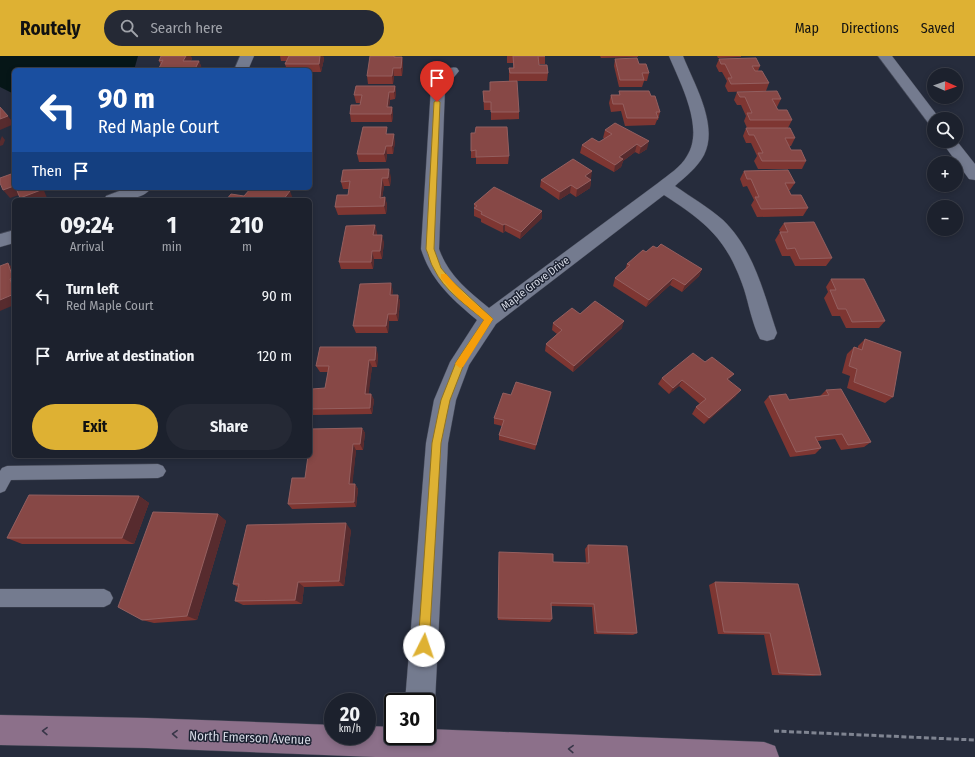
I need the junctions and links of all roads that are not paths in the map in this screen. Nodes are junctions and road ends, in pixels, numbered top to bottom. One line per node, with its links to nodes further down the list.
1 (247, 56): 4 (street)
2 (676, 56): 9 (street, Maple Grove Drive)
3 (885, 56): 6 (street)
4 (242, 68)
5 (452, 71): 14 (street)
6 (927, 112)
7 (955, 148): 8 (street)
8 (975, 174)
9 (664, 188): 14 (street, Maple Grove Drive); 15 (street)
10 (137, 190): 11 (street)
11 (117, 198)
12 (12, 237): 13 (street)
13 (0, 241)
14 (489, 319): 20 (street, Maple Grove Drive)
15 (767, 333)
16 (158, 471): 17 (lane)
17 (0, 486)
18 (0, 598): 19 (lane)
19 (104, 598)
20 (421, 693)
21 (0, 730): 22 (main road, North Emerson Avenue, one-way to 21)
22 (384, 744)
23 (419, 745): 24 (main road, North Emerson Avenue, one-way to 23)
24 (764, 757)

